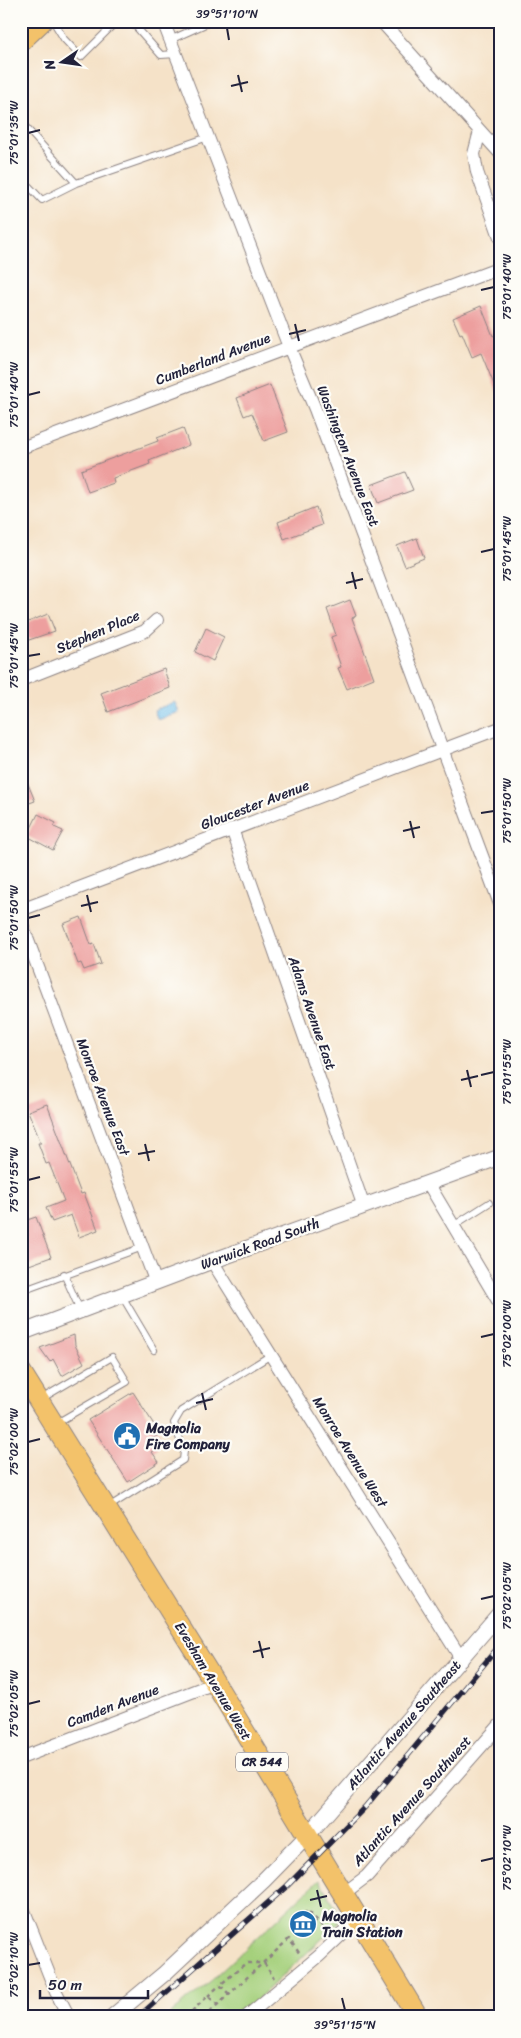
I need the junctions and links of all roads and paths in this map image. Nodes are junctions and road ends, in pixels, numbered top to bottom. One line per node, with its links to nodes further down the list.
1 (42, 21): 9 (main road)
2 (53, 21): 3 (lane)
3 (117, 21)
4 (131, 21): 10 (lane)
5 (163, 21): 8 (street, Washington Avenue East)
6 (212, 21): 8 (lane)
7 (381, 21): 12 (street)
8 (170, 40): 10 (street, Washington Avenue East)
9 (21, 42)
10 (176, 54): 13 (street, Washington Avenue East)
11 (21, 122): 16 (lane)
12 (480, 131): 14 (street); 17 (street)
13 (208, 136): 16 (lane); 19 (street, Washington Avenue East)
14 (500, 153)
15 (21, 178): 16 (lane)
16 (76, 183)
17 (500, 237)
18 (500, 268): 19 (street, Cumberland Avenue)
19 (289, 347): 20 (street, Cumberland Avenue); 24 (street, Washington Avenue East)
20 (21, 448)
21 (156, 620): 22 (street, Stephen Place)
22 (21, 680)
23 (500, 728): 24 (street, Gloucester Avenue)
24 (442, 750): 25 (street, Gloucester Avenue); 26 (street, Washington Avenue East)
25 (232, 829): 27 (street, Gloucester Avenue); 32 (street, Adams Avenue East)
26 (500, 904)
27 (21, 910)
28 (21, 922): 34 (street, Monroe Avenue East)
29 (500, 1157): 30 (street, Warwick Road South)
30 (428, 1183): 32 (street, Warwick Road South); 33 (street)
31 (489, 1203): 33 (lane)
32 (364, 1207): 35 (street, Warwick Road South)
33 (453, 1226): 40 (street)
34 (143, 1247): 36 (lane); 37 (street, Monroe Avenue East)
35 (212, 1261): 37 (street, Warwick Road South); 44 (street, Monroe Avenue West)
36 (64, 1274): 38 (lane); 41 (lane)
37 (156, 1283): 39 (street, Warwick Road South)
38 (21, 1288)
39 (122, 1295): 41 (street, Warwick Road South); 43 (lane)
40 (500, 1304)
41 (80, 1310): 42 (street, Warwick Road South)
42 (21, 1333)
43 (154, 1350)
44 (271, 1355): 48 (lane); 50 (street, Monroe Avenue West)
45 (21, 1372): 46 (main road, Evesham Avenue West / CR 544)
46 (39, 1400): 47 (main road, Evesham Avenue West / CR 544); 47 (lane)
47 (54, 1424): 48 (main road, Evesham Avenue West / CR 544)
48 (106, 1508): 51 (main road, Evesham Avenue West / CR 544)
49 (500, 1614): 50 (street, Atlantic Avenue Southeast)
50 (462, 1660): 54 (street, Atlantic Avenue Southeast)
51 (215, 1683): 53 (street, Camden Avenue); 54 (main road, Evesham Avenue West / CR 544)
52 (499, 1729): 55 (street, Atlantic Avenue Southwest)
53 (21, 1758)
54 (306, 1836): 55 (main road, Evesham Avenue West / CR 544); 69 (street, Atlantic Avenue Southeast)
55 (343, 1894): 58 (main road, Evesham Avenue West / CR 544)
56 (21, 1903): 68 (street)
57 (309, 1912): 59 (path)
58 (358, 1920): 72 (street); 73 (main road, Evesham Avenue West / CR 544)
59 (327, 1931)
60 (301, 1955): 61 (path)
61 (264, 1963): 62 (path); 63 (path); 64 (path)
62 (274, 1978)
63 (220, 1985): 64 (path); 65 (path)
64 (229, 1994): 66 (path)
65 (208, 1996): 66 (path); 70 (path)
66 (218, 2004): 67 (path)
67 (208, 2015): 71 (path)
68 (68, 2017)
69 (112, 2017)
70 (186, 2017)
71 (204, 2017)
72 (246, 2017)
73 (418, 2017)

